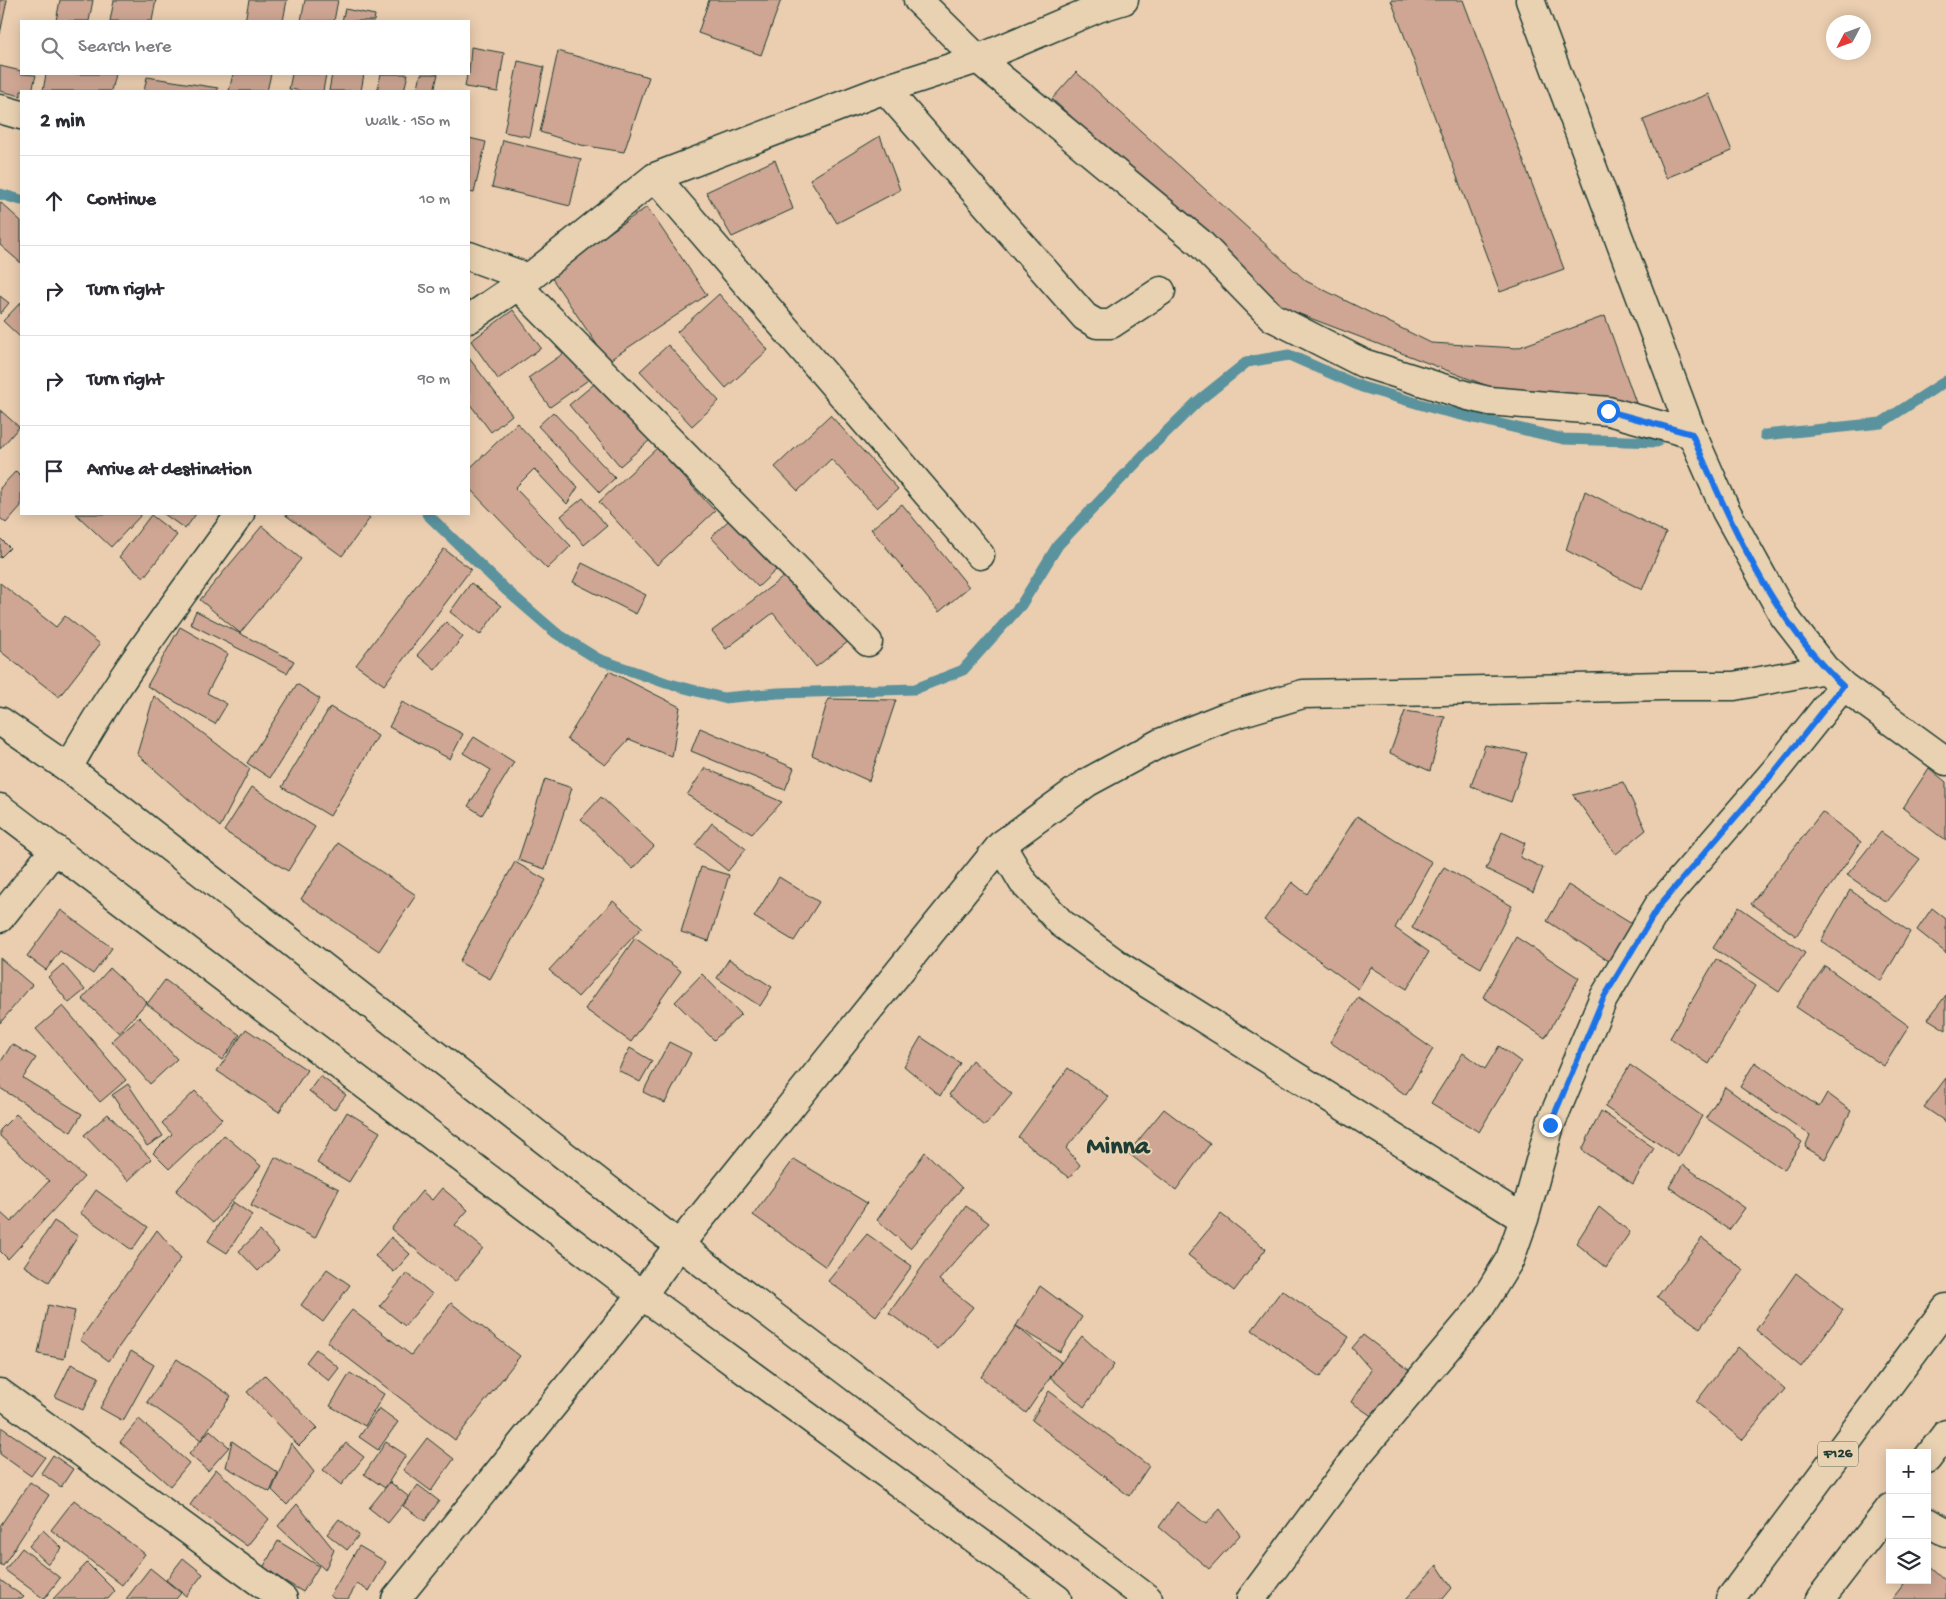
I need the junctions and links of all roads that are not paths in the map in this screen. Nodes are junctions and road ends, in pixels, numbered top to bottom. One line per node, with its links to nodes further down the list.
1 (918, 0): 5 (street)
2 (1124, 0): 4 (street)
3 (1530, 0): 14 (street)
4 (1098, 4): 5 (street)
5 (978, 59): 6 (street); 14 (street)
6 (885, 89): 9 (street); 12 (street)
7 (0, 109): 8 (street)
8 (20, 115)
9 (655, 177): 11 (street); 16 (street)
10 (470, 256): 11 (street)
11 (523, 282): 13 (street); 17 (street)
12 (1160, 291)
13 (470, 318)
14 (1692, 434): 18 (street)
15 (239, 515): 21 (street)
16 (980, 555)
17 (868, 642)
18 (1834, 677): 20 (street); 23 (street); 26 (street)
19 (0, 721): 21 (street)
20 (1946, 761)
21 (68, 768): 27 (street)
22 (0, 808): 24 (street)
23 (1001, 845): 26 (street); 27 (street)
24 (55, 849): 25 (street); 28 (street)
25 (0, 918)
26 (1524, 1219): 40 (street)
27 (678, 1245): 28 (street); 39 (street)
28 (642, 1296): 37 (street); 38 (street)
29 (1946, 1308): 41 (street, F126)
30 (0, 1393): 36 (street)
31 (1946, 1434): 32 (street)
32 (1931, 1454)
33 (1886, 1513): 42 (street)
34 (1931, 1524): 35 (street)
35 (1946, 1532)
36 (283, 1599)
37 (396, 1599)
38 (1057, 1599)
39 (1148, 1599)
40 (1251, 1599)
41 (1730, 1599)
42 (1820, 1599)

